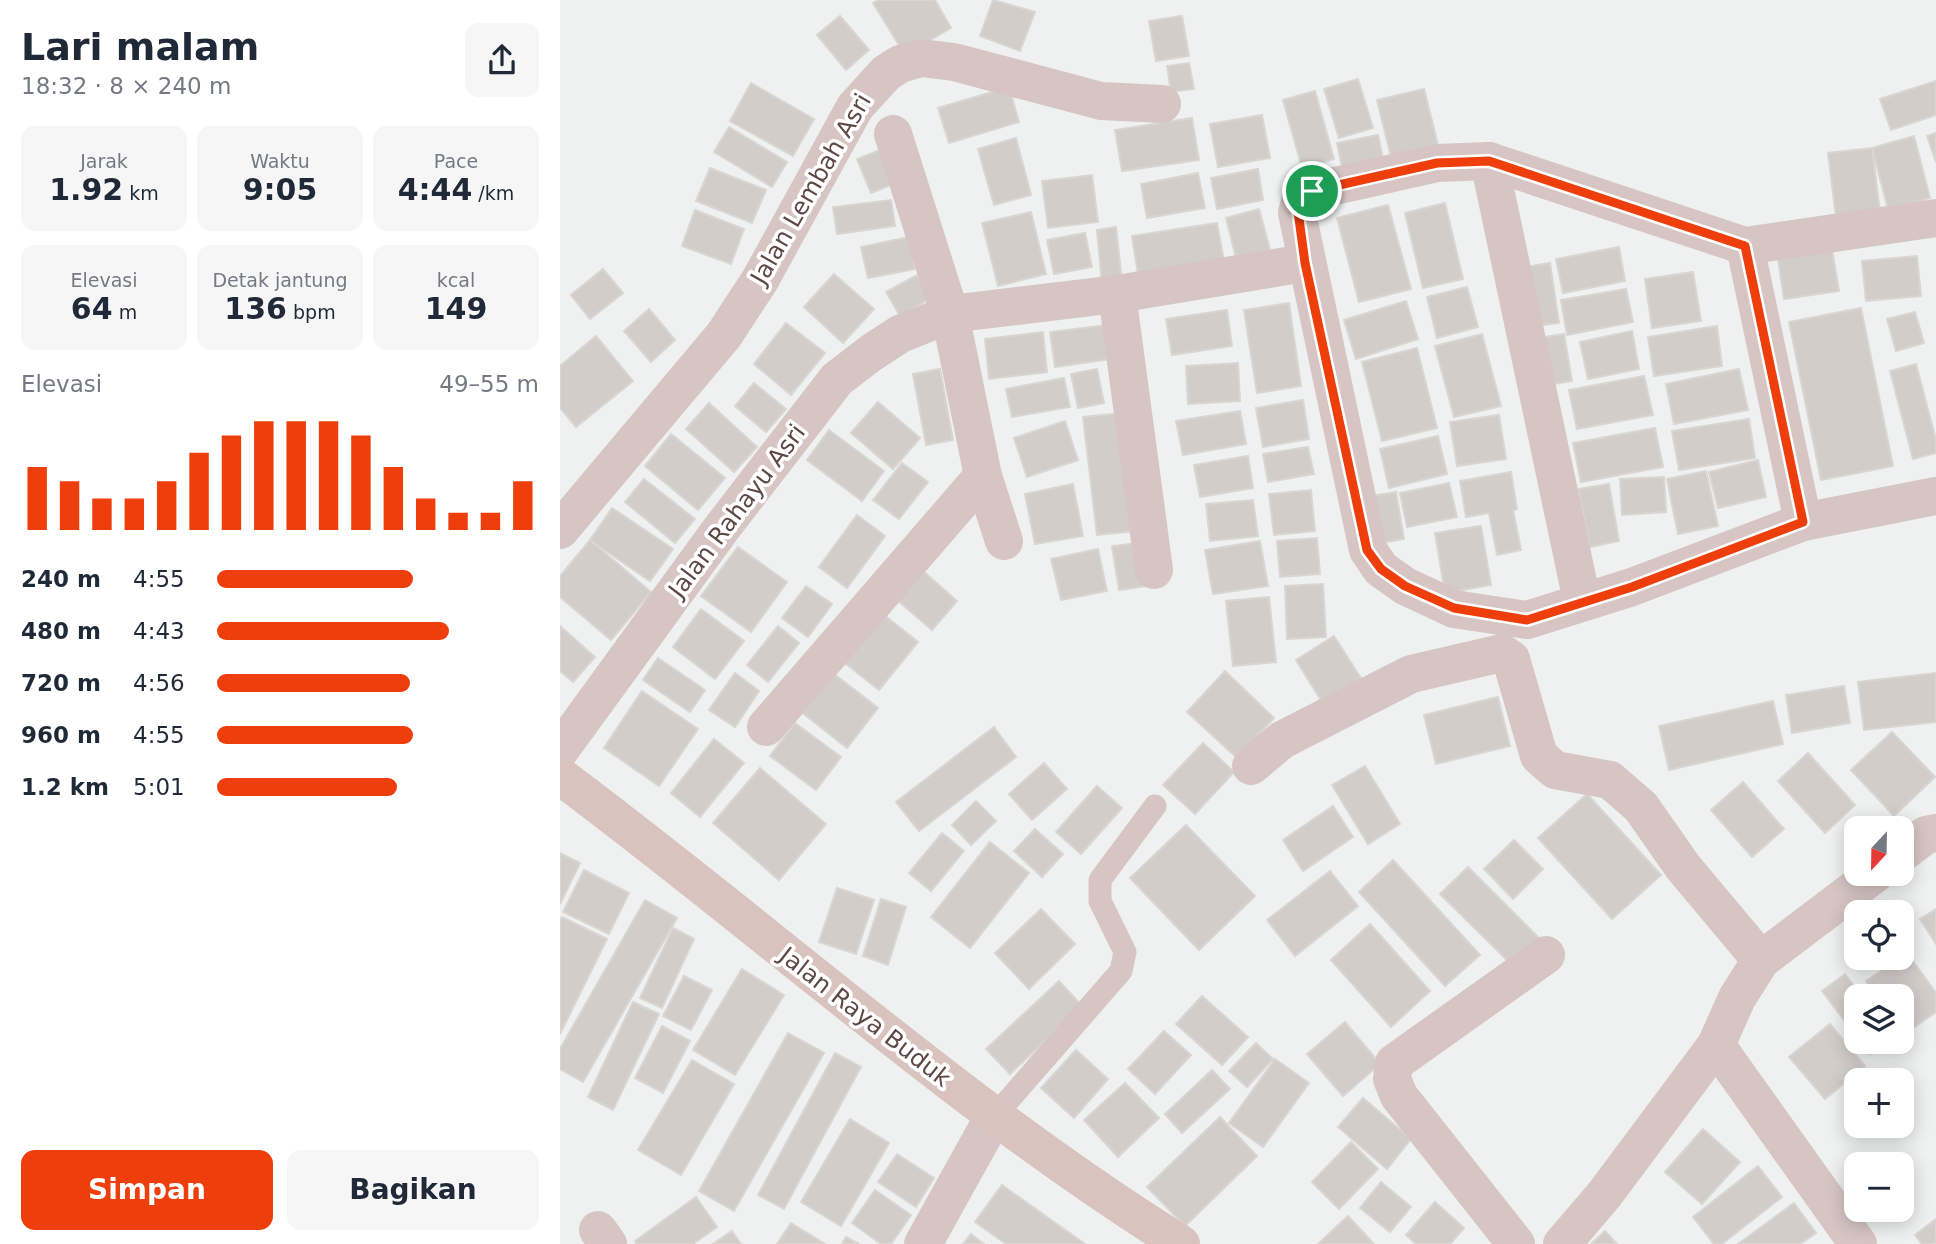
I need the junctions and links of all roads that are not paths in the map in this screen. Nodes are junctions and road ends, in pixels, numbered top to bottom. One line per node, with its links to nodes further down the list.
1 (1162, 104): 12 (street, Jalan Lembah Asri)
2 (893, 134): 8 (street)
3 (1489, 161): 5 (street); 6 (street); 15 (street)
4 (1936, 218): 5 (street)
5 (1745, 246): 11 (street)
6 (1305, 263): 7 (street, Jalan Rahayu Asri); 15 (street)
7 (1117, 294): 8 (street, Jalan Rahayu Asri); 14 (street)
8 (950, 314): 9 (street); 17 (street, Jalan Rahayu Asri)
9 (984, 476): 13 (street); 16 (street)
10 (1936, 496): 11 (street)
11 (1803, 522): 15 (street)
12 (560, 530)
13 (1004, 541)
14 (1154, 570)
15 (1582, 601)
16 (766, 727)
17 (560, 750)
18 (1251, 766): 25 (street)
19 (560, 776): 27 (street, Jalan Raya Buduk)
20 (1155, 806): 27 (lane)
21 (1936, 833): 22 (street)
22 (1914, 844)
23 (1859, 886): 25 (street)
24 (1546, 955): 30 (street)
25 (1761, 960): 26 (street)
26 (1716, 1045): 31 (street); 32 (street)
27 (993, 1118): 28 (street); 29 (street, Jalan Raya Buduk)
28 (923, 1244)
29 (1181, 1244)
30 (1516, 1244)
31 (1562, 1244)
32 (1858, 1244)

